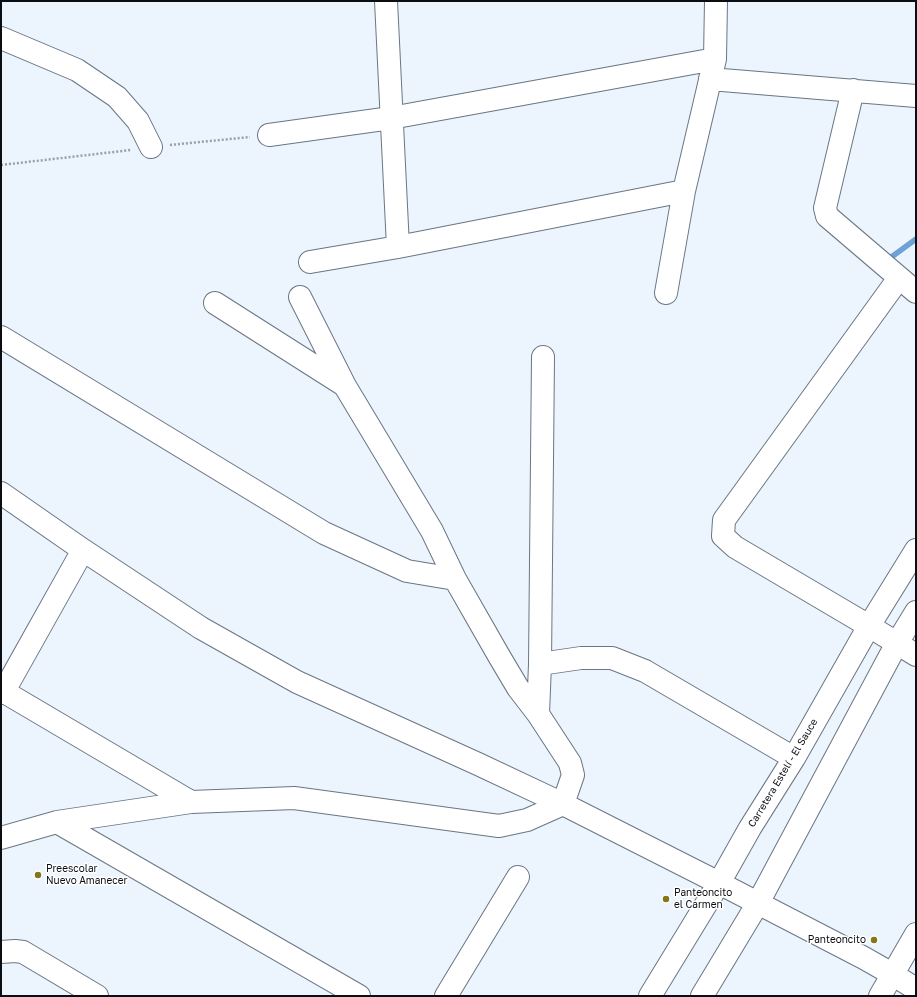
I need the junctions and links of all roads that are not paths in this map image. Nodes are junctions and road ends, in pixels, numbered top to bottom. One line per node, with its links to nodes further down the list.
1 (386, 1): 7 (street)
2 (716, 1): 4 (street)
3 (1, 38): 9 (street)
4 (712, 69): 5 (street); 7 (street); 10 (street)
5 (853, 90): 6 (street); 13 (street)
6 (916, 96)
7 (391, 118): 8 (street); 11 (street)
8 (269, 135)
9 (151, 147)
10 (684, 191): 11 (street); 15 (street)
11 (398, 248): 12 (street)
12 (310, 262)
13 (899, 278): 14 (street); 26 (street)
14 (916, 292)
15 (666, 293)
16 (300, 297): 20 (street)
17 (215, 303): 20 (street)
18 (1, 337): 24 (street)
19 (543, 357): 29 (street)
20 (345, 386): 24 (street)
21 (1, 493): 22 (street)
22 (83, 550): 30 (street); 34 (street)
23 (916, 550): 26 (street, Carretera Estelí - El Sauce)
24 (455, 579): 31 (street)
25 (916, 612): 27 (street)
26 (869, 626): 27 (street); 32 (street, Carretera Estelí - El Sauce)
27 (897, 643): 28 (street); 39 (street)
28 (916, 655)
29 (540, 664): 31 (street); 32 (street)
30 (2, 691): 33 (street)
31 (538, 714): 34 (street)
32 (794, 758): 38 (street, Carretera Estelí - El Sauce)
33 (191, 802): 34 (street); 35 (street)
34 (563, 804): 38 (street)
35 (57, 822): 36 (street); 45 (street)
36 (1, 838)
37 (518, 878): 46 (street)
38 (719, 883): 39 (street); 47 (street, Carretera Estelí - El Sauce)
39 (758, 903): 42 (street); 48 (street)
40 (916, 934): 42 (street)
41 (1, 952): 44 (street)
42 (892, 974): 43 (street); 49 (street)
43 (916, 989)
44 (97, 996)
45 (359, 996)
46 (446, 996)
47 (650, 996)
48 (702, 996)
49 (880, 996)

